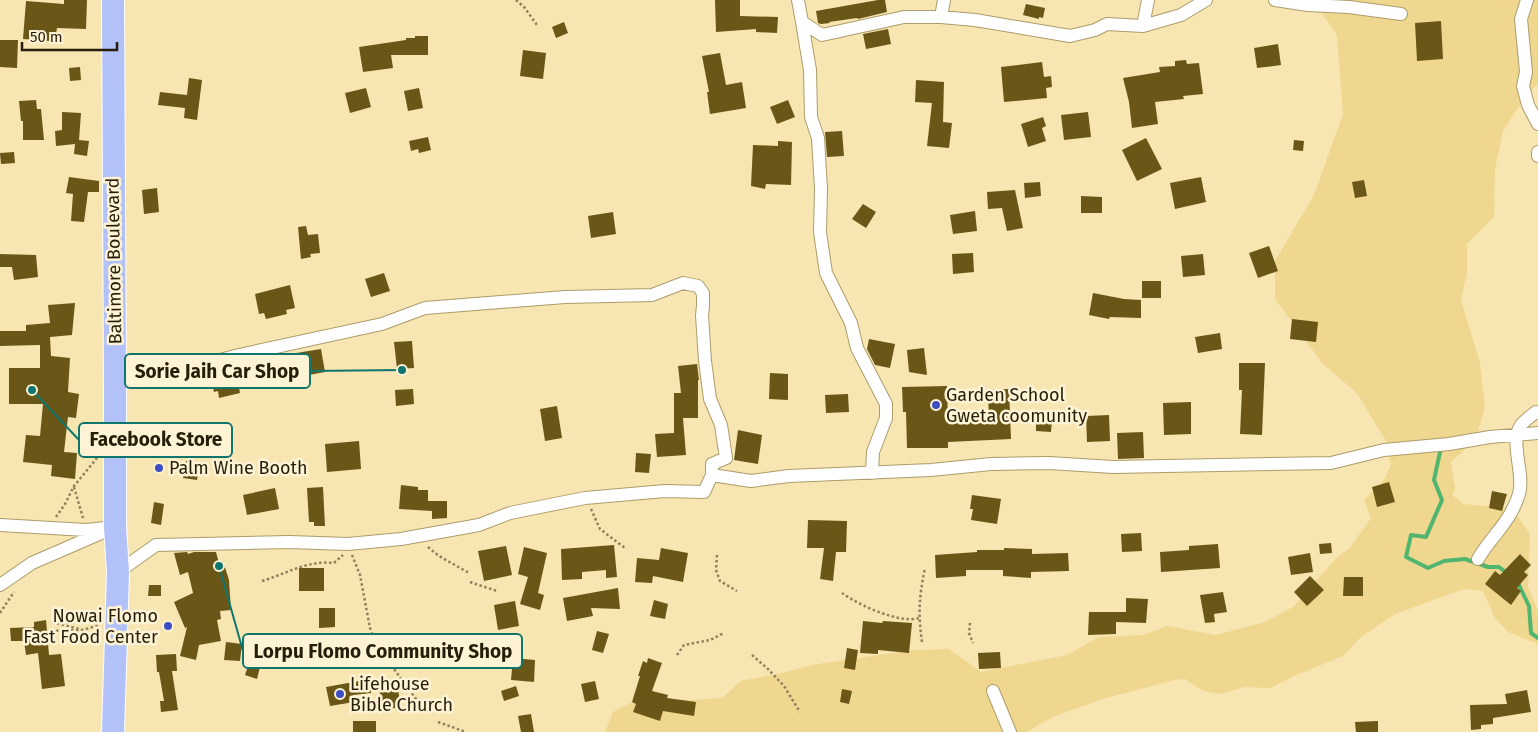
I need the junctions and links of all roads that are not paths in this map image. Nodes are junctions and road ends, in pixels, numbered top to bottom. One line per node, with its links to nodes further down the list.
1 (113, 0): 15 (highway, Baltimore Boulevard)
2 (798, 0): 10 (street)
3 (944, 0): 9 (street)
4 (1148, 0): 11 (street)
5 (1206, 0): 11 (street)
6 (1275, 0): 8 (street)
7 (1527, 0): 12 (street)
8 (1401, 14)
9 (942, 17): 10 (street); 11 (street)
10 (802, 22): 19 (street)
11 (1143, 26)
12 (1538, 124)
13 (1538, 152): 14 (street)
14 (1538, 156)
15 (115, 383): 20 (street); 22 (highway, Baltimore Boulevard)
16 (1538, 413): 18 (street)
17 (1538, 433): 18 (street)
18 (1517, 434): 19 (street); 23 (street)
19 (872, 473): 20 (street)
20 (712, 475): 24 (street)
21 (0, 525): 22 (street)
22 (115, 527): 24 (highway, Baltimore Boulevard); 25 (street)
23 (1478, 559)
24 (118, 572): 27 (highway, Baltimore Boulevard)
25 (0, 585)
26 (993, 691): 28 (street)
27 (113, 732)
28 (1010, 732)

